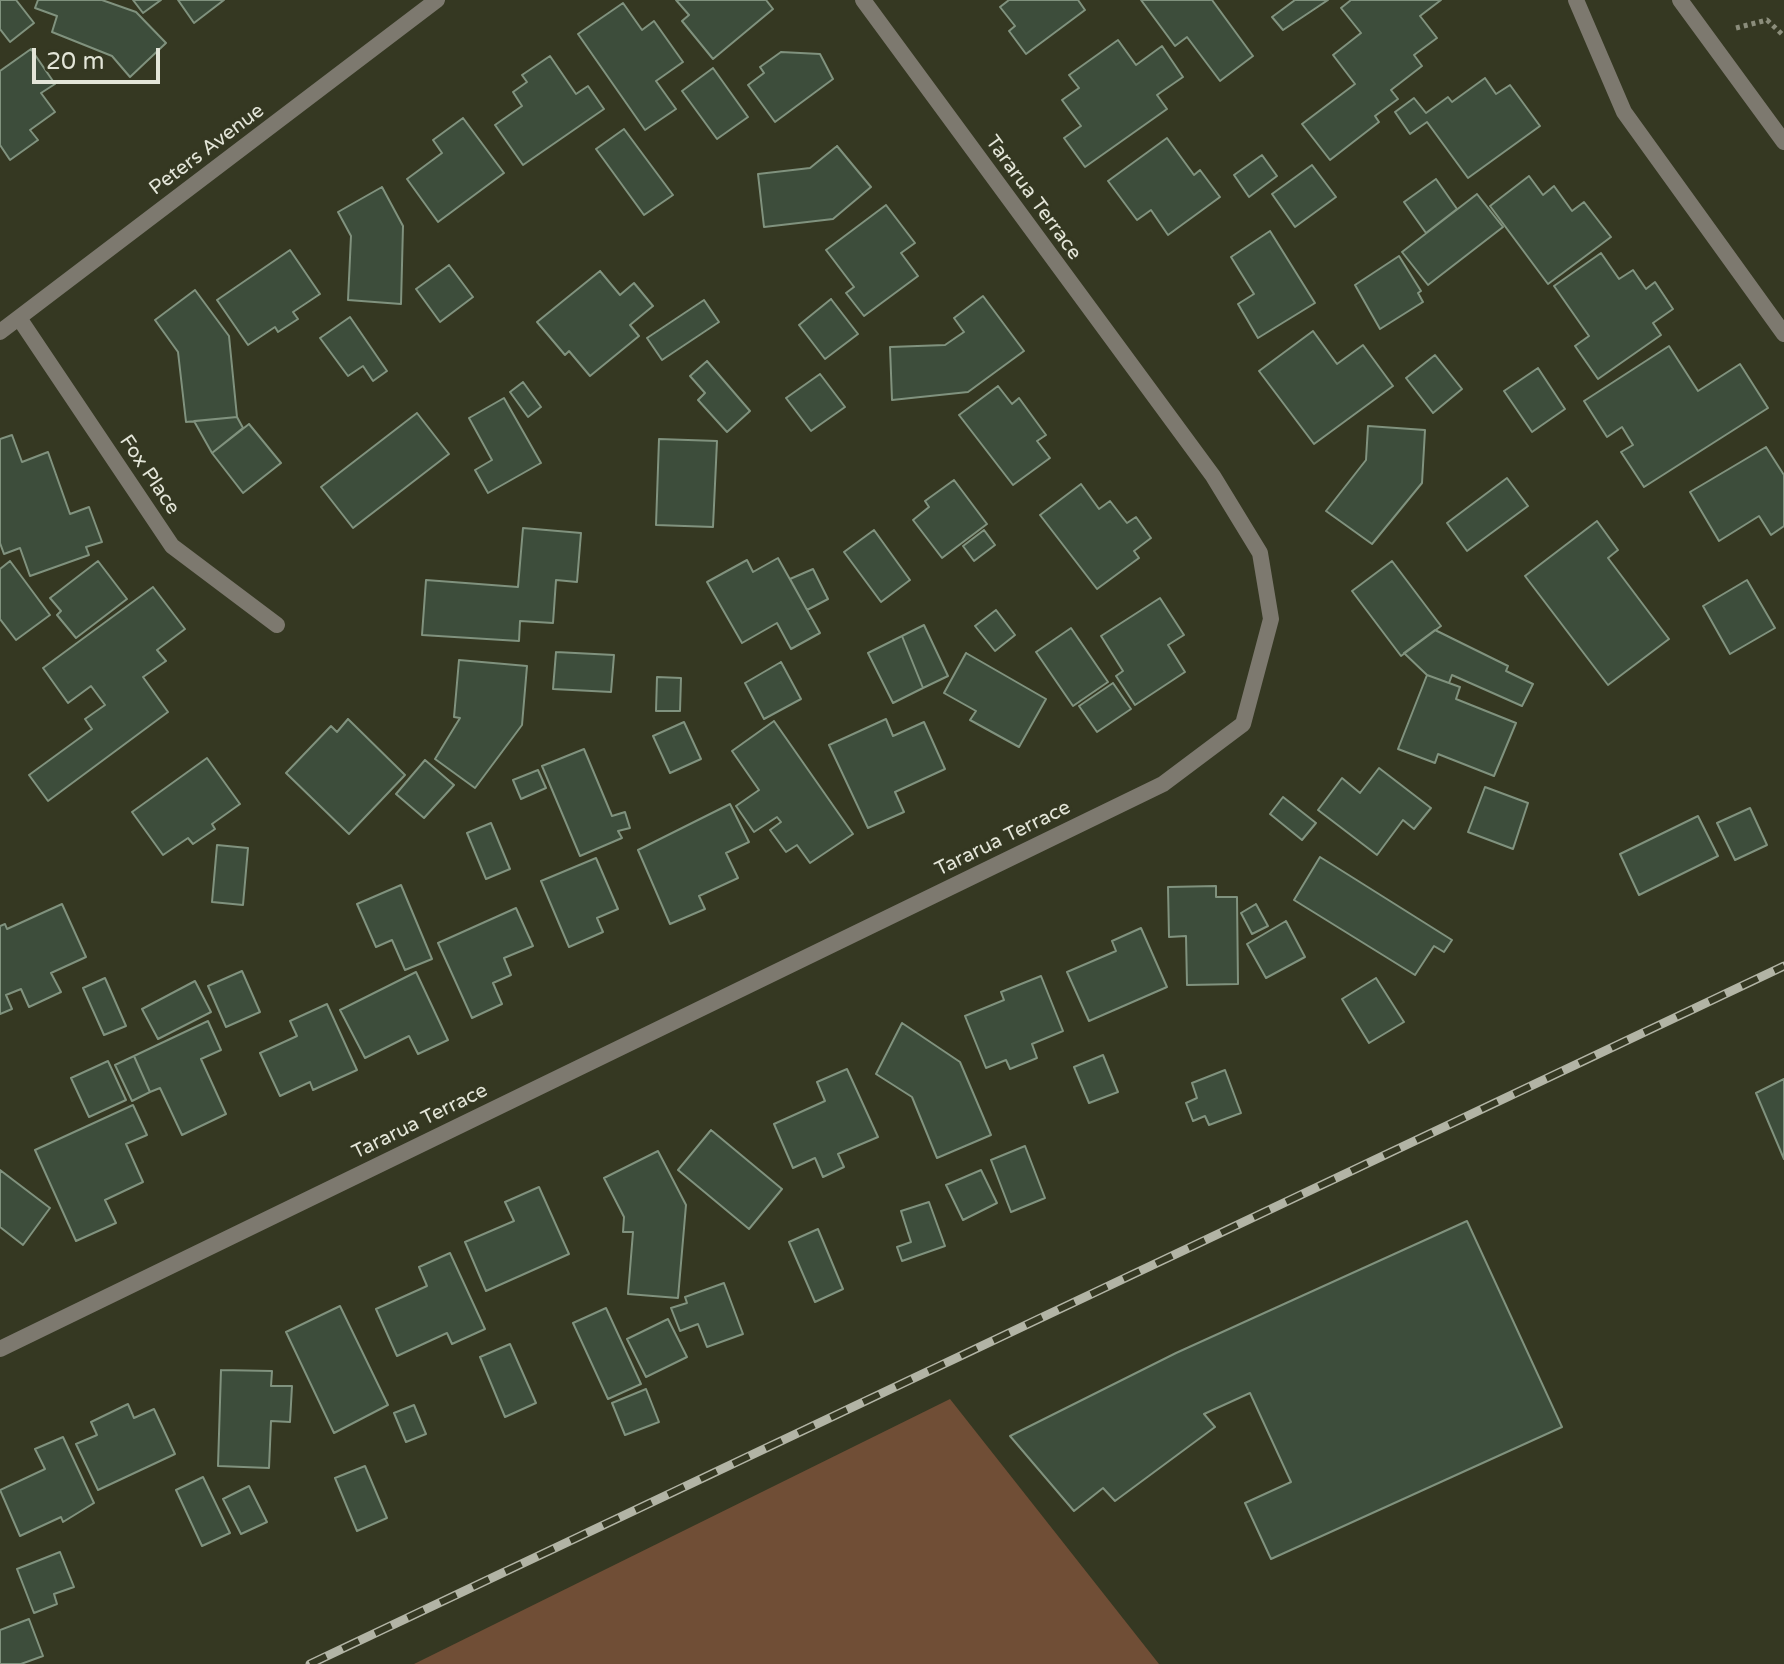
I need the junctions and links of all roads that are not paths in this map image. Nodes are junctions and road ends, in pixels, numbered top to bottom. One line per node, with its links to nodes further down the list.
1 (437, 0): 6 (street, Peters Avenue)
2 (863, 0): 10 (street, Tararua Terrace)
3 (1576, 0): 8 (street)
4 (1680, 0): 5 (street)
5 (1784, 142)
6 (19, 318): 7 (street, Peters Avenue); 9 (street, Fox Place)
7 (0, 332)
8 (1784, 334)
9 (277, 625)
10 (0, 1349)

